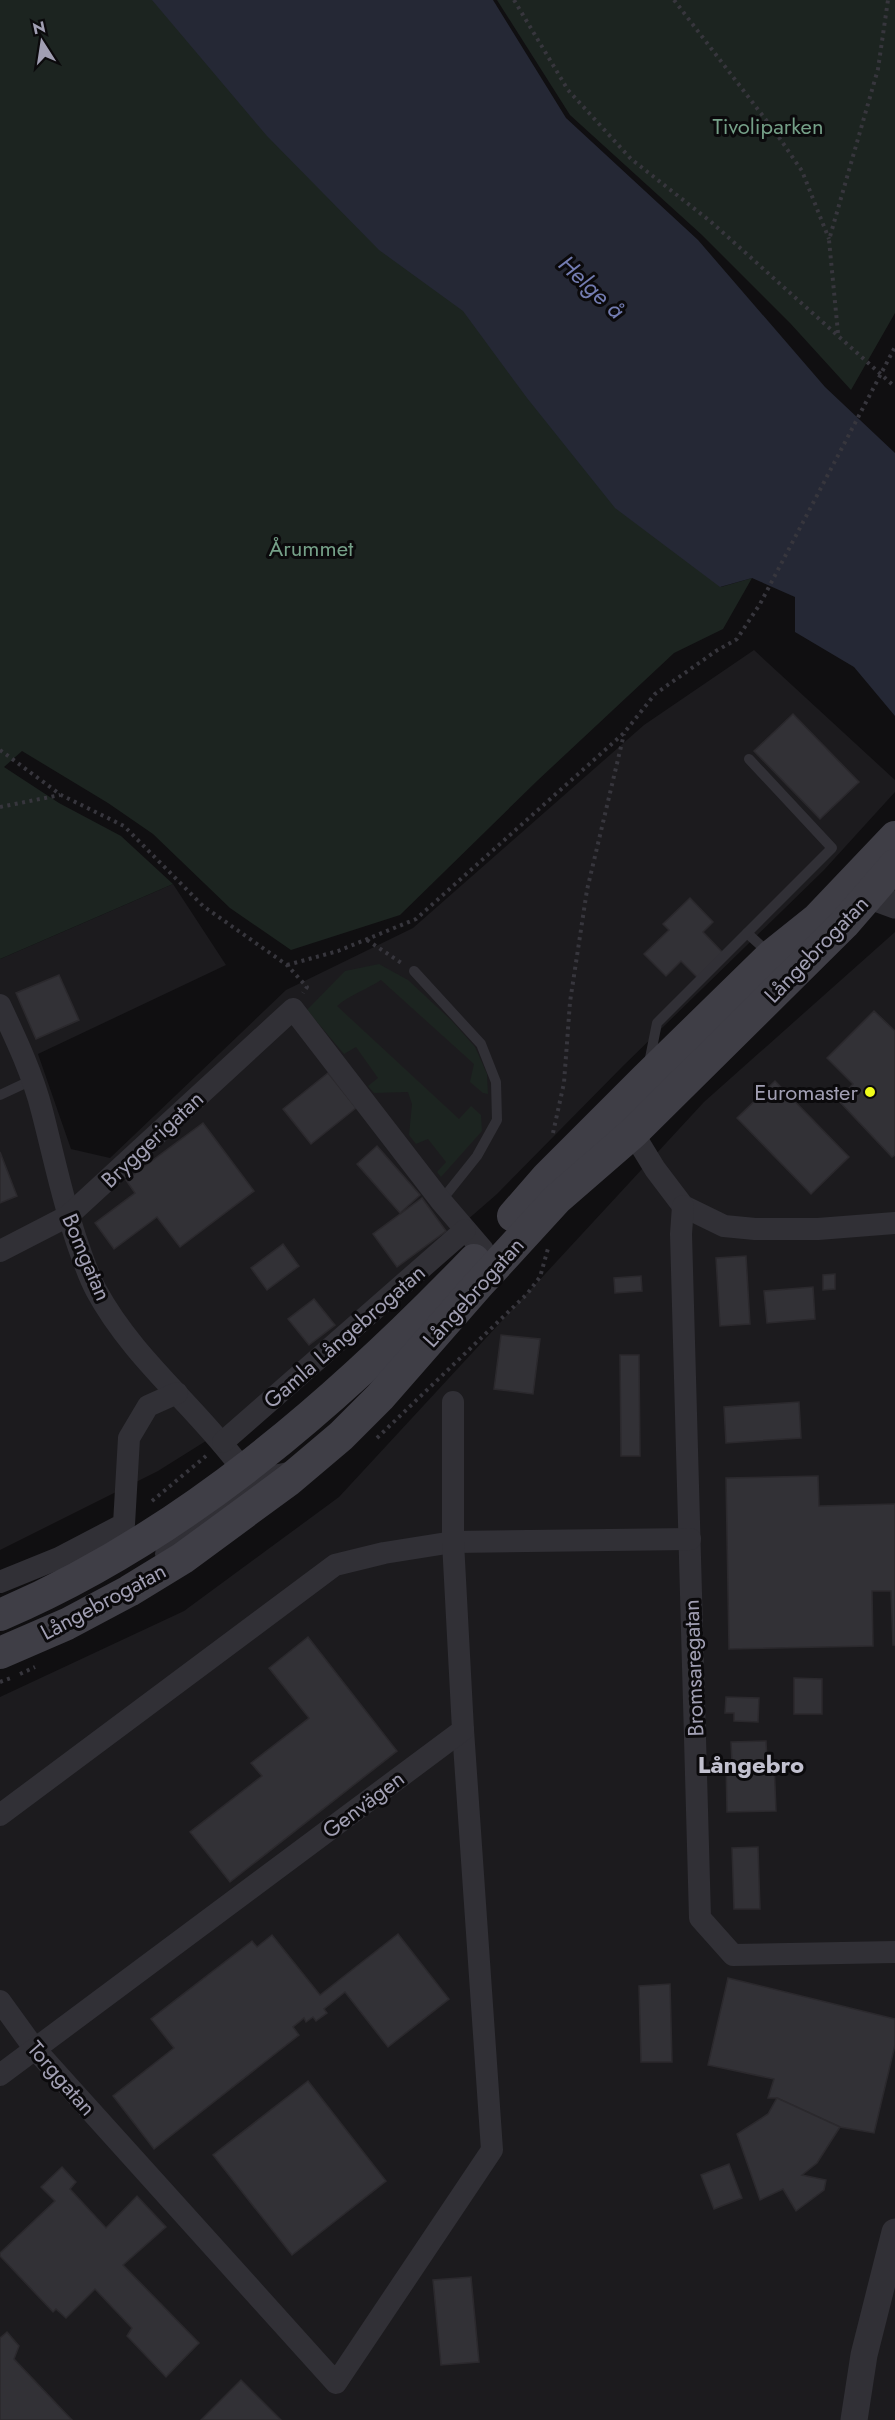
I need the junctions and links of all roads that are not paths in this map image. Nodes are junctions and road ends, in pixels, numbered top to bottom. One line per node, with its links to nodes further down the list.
1 (749, 759): 6 (lane)
2 (895, 837): 4 (main road, Långebrogatan)
3 (895, 865): 4 (main road, Långebrogatan)
4 (867, 899): 5 (main road, Långebrogatan); 13 (main road, Långebrogatan)
5 (817, 919): 7 (main road, Långebrogatan); 13 (street)
6 (747, 933): 7 (lane); 10 (lane)
7 (772, 955): 10 (main road, Långebrogatan)
8 (414, 971): 14 (lane)
9 (0, 1005): 11 (street, Bomgatan)
10 (646, 1078): 18 (main road, Långebrogatan)
11 (32, 1080): 12 (lane); 16 (street, Bomgatan)
12 (0, 1095)
13 (633, 1133): 15 (street); 23 (main road, Långebrogatan)
14 (441, 1201): 16 (street, Bryggerigatan); 18 (street)
15 (683, 1206): 17 (street); 25 (street, Bromsaregatan)
16 (68, 1216): 19 (street, Bryggerigatan); 20 (street, Bomgatan)
17 (895, 1223)
18 (474, 1240): 22 (street, Gamla Långebrogatan); 24 (main road, Långebrogatan)
19 (0, 1251)
20 (177, 1393): 22 (street, Bomgatan); 27 (street)
21 (453, 1402): 26 (street)
22 (223, 1442): 24 (street, Bomgatan)
23 (302, 1469): 24 (street); 28 (main road, Långebrogatan)
24 (243, 1470): 28 (street); 29 (main road, Långebrogatan)
25 (690, 1539): 26 (street); 33 (street, Bromsaregatan)
26 (453, 1542): 31 (street); 32 (street)
27 (0, 1582)
28 (129, 1591): 30 (main road, Långebrogatan)
29 (0, 1615)
30 (0, 1653)
31 (463, 1730): 35 (street, Genvägen); 35 (street, Torggatan)
32 (0, 1815)
33 (895, 1952)
34 (0, 2001): 35 (street, Torggatan)
35 (34, 2048): 36 (street, Genvägen)
36 (0, 2075)
37 (895, 2232): 38 (street)
38 (854, 2420)

